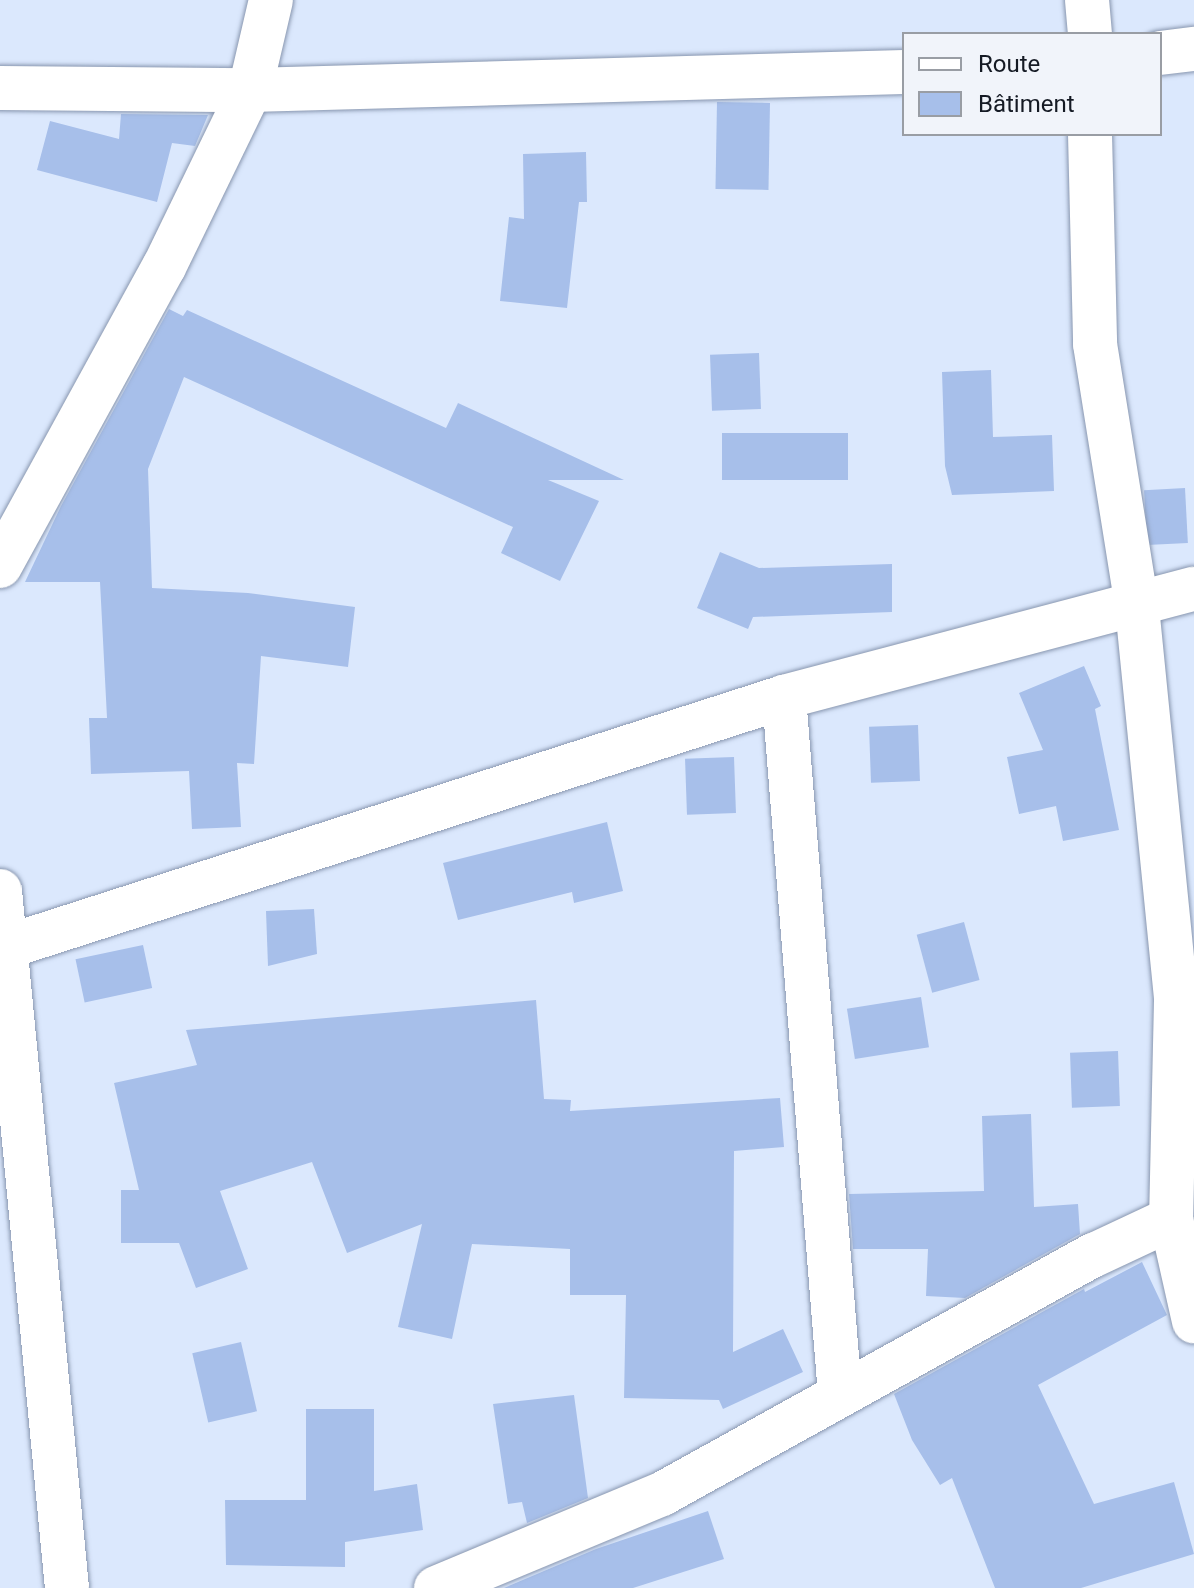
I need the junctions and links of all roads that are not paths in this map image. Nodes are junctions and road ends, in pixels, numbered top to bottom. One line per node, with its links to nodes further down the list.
1 (271, 0): 8 (street)
2 (1087, 0): 3 (street)
3 (1090, 32)
4 (1194, 49): 5 (street)
5 (1162, 53)
6 (902, 72): 8 (street)
7 (0, 88): 8 (street)
8 (250, 90): 10 (street)
9 (1090, 136): 12 (street)
10 (0, 566)
11 (1194, 589): 12 (street)
12 (1137, 607): 13 (street); 16 (street)
13 (784, 697): 15 (street); 19 (street)
14 (0, 891): 15 (street)
15 (2, 949): 20 (street)
16 (1185, 1000): 17 (street)
17 (1171, 1219): 18 (street); 19 (street)
18 (1194, 1321)
19 (840, 1395): 21 (street)
20 (67, 1588)
21 (436, 1588)

